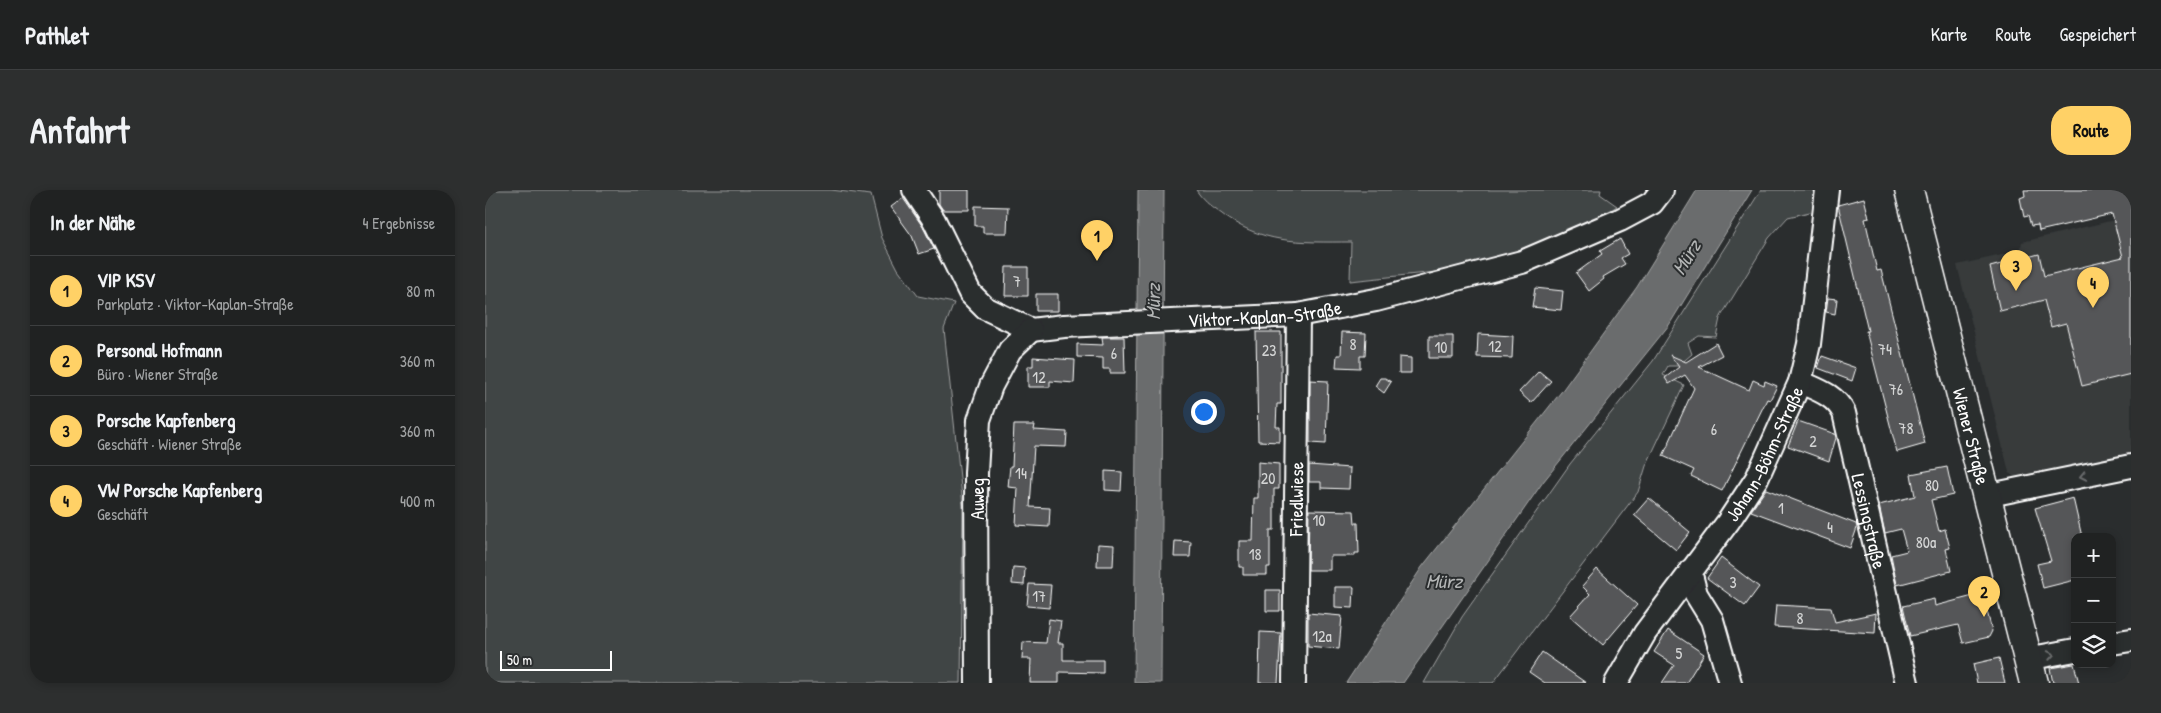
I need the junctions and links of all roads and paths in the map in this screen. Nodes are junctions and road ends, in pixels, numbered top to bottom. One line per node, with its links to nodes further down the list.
1 (914, 190): 6 (street)
2 (1662, 190): 5 (street, Viktor-Kaplan-Straße)
3 (1827, 190): 7 (street, Johann-Böhm-Straße)
4 (1909, 190): 9 (main road, Wiener Straße)
5 (1298, 315): 6 (street, Viktor-Kaplan-Straße); 16 (street, Friedlwiese)
6 (1031, 330): 15 (street, Auweg)
7 (1800, 382): 10 (street, Johann-Böhm-Straße); 19 (street, Lessingstraße)
8 (2131, 466): 9 (street, one-way to 9)
9 (1985, 496): 14 (main road, Wiener Straße)
10 (1690, 571): 17 (street, Johann-Böhm-Straße); 18 (street)
11 (2131, 640): 12 (street)
12 (2116, 642)
13 (2071, 652): 14 (street, one-way to 13)
14 (2030, 671)
15 (977, 683)
16 (1294, 683)
17 (1616, 683)
18 (1730, 683)
19 (1907, 683)

